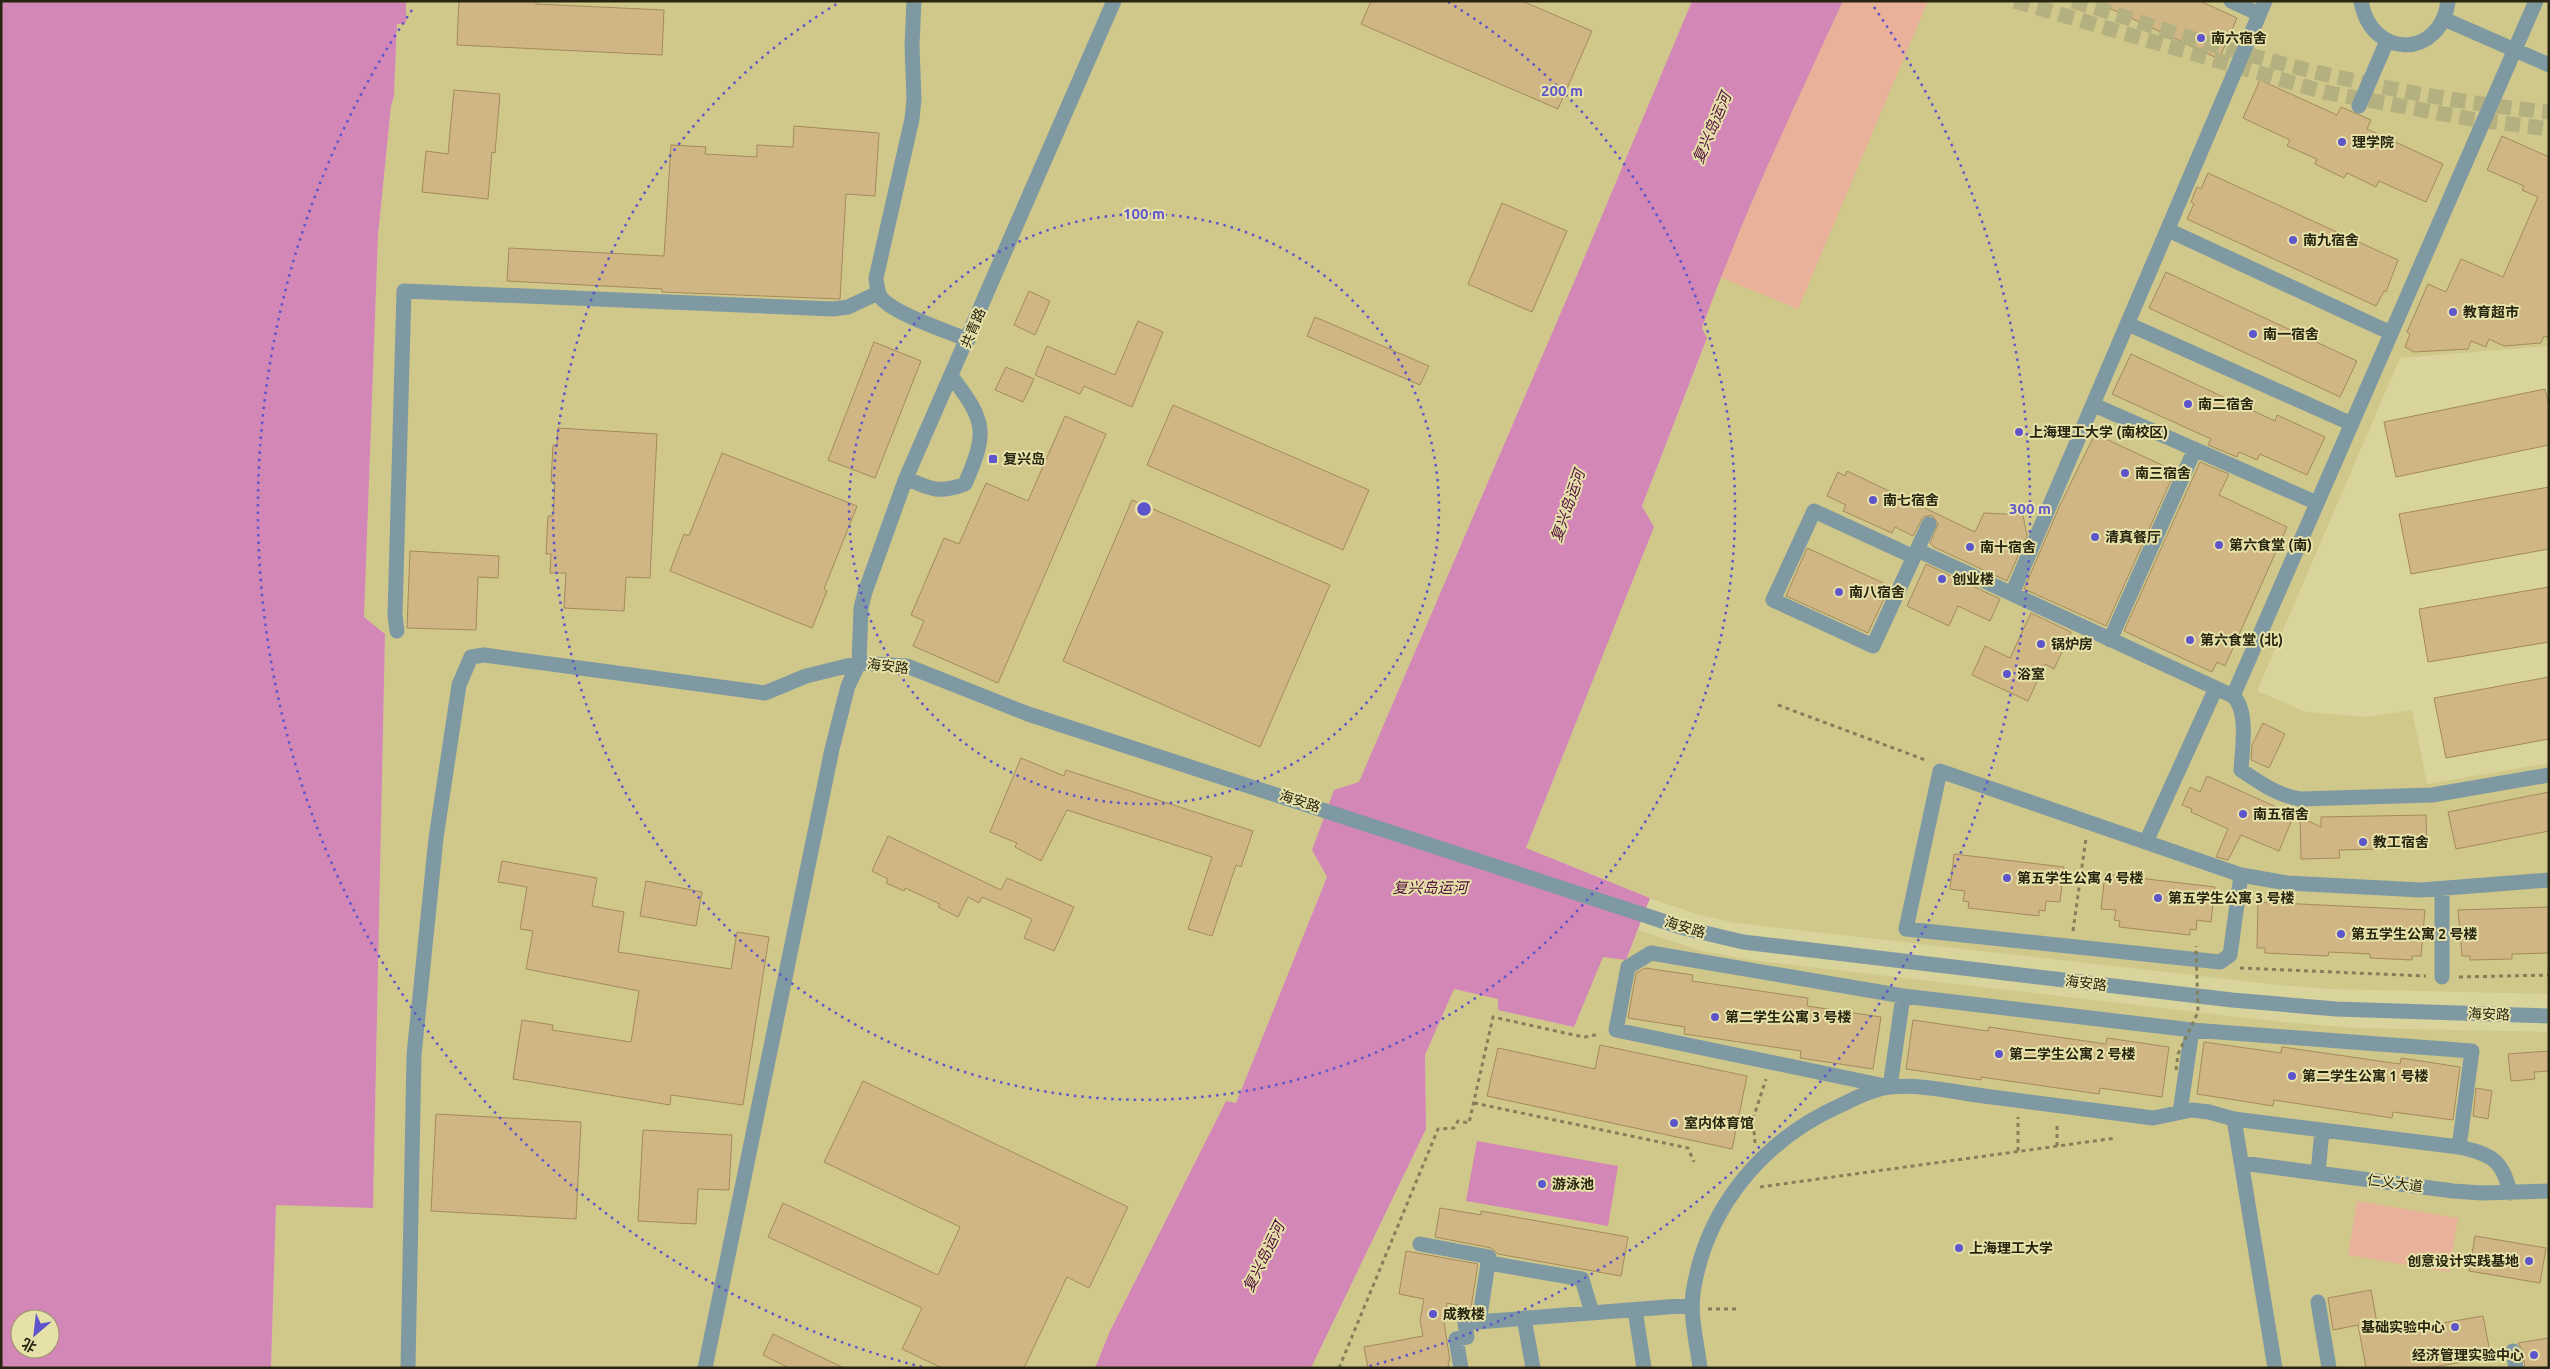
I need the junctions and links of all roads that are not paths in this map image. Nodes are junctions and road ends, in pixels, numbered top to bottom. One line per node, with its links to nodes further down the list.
1 (914, 1): 14 (street)
2 (1114, 1): 17 (street, 共青路)
3 (2231, 1): 7 (street)
4 (2361, 1): 9 (street)
5 (2448, 1): 8 (street)
6 (2536, 1): 10 (street)
7 (2262, 8): 13 (street)
8 (2444, 19): 9 (street); 10 (street)
9 (2387, 41): 12 (street)
10 (2514, 50): 11 (street); 16 (street)
11 (2549, 65)
12 (2359, 106)
13 (2168, 230): 15 (street); 16 (street)
14 (878, 293): 17 (street); 27 (street)
15 (2128, 324): 19 (street); 20 (street)
16 (2391, 332): 20 (street)
17 (968, 340): 18 (street, 共青路)
18 (952, 378): 22 (street, 共青路); 22 (street)
19 (2094, 405): 21 (street); 26 (street)
20 (2352, 424): 23 (street)
21 (2194, 449): 23 (street); 28 (street)
22 (906, 478): 29 (street, 共青路)
23 (2317, 503): 31 (street)
24 (1929, 524): 25 (street)
25 (1915, 554): 25 (street); 26 (street)
26 (2012, 594): 28 (street)
27 (397, 631)
28 (2110, 640): 30 (street)
29 (859, 662): 39 (street, 海安路); 59 (street, 海安路); 60 (street)
30 (2216, 688): 31 (street); 33 (street)
31 (2233, 696): 32 (street)
32 (2549, 775)
33 (2146, 842): 34 (street); 34 (street)
34 (2241, 875): 36 (street)
35 (2549, 880): 36 (street)
36 (2442, 889): 37 (street)
37 (2442, 977)
38 (1903, 996): 40 (street); 41 (street); 41 (street)
39 (2549, 1016)
40 (2192, 1030): 42 (street); 45 (street)
41 (1890, 1087): 42 (street); 53 (street)
42 (2180, 1112): 43 (street)
43 (2234, 1119): 44 (street); 46 (street)
44 (2322, 1130): 45 (street); 47 (street)
45 (2459, 1147): 49 (street)
46 (2242, 1163): 47 (street, 仁义大道); 65 (street)
47 (2318, 1173): 49 (street, 仁义大道)
48 (2549, 1191): 49 (street, 仁义大道)
49 (2510, 1193)
50 (1420, 1244): 51 (street)
51 (1489, 1263): 55 (street); 57 (street)
52 (2318, 1302): 66 (street)
53 (1692, 1307): 54 (street); 64 (street)
54 (1635, 1310): 55 (street); 63 (street)
55 (1592, 1313): 56 (street)
56 (1524, 1318): 57 (street); 62 (street)
57 (1479, 1322): 61 (street)
58 (2513, 1351): 67 (street)
59 (408, 1368)
60 (704, 1368)
61 (1461, 1368)
62 (1533, 1368)
63 (1644, 1368)
64 (1700, 1368)
65 (2275, 1368)
66 (2329, 1368)
67 (2516, 1368)

